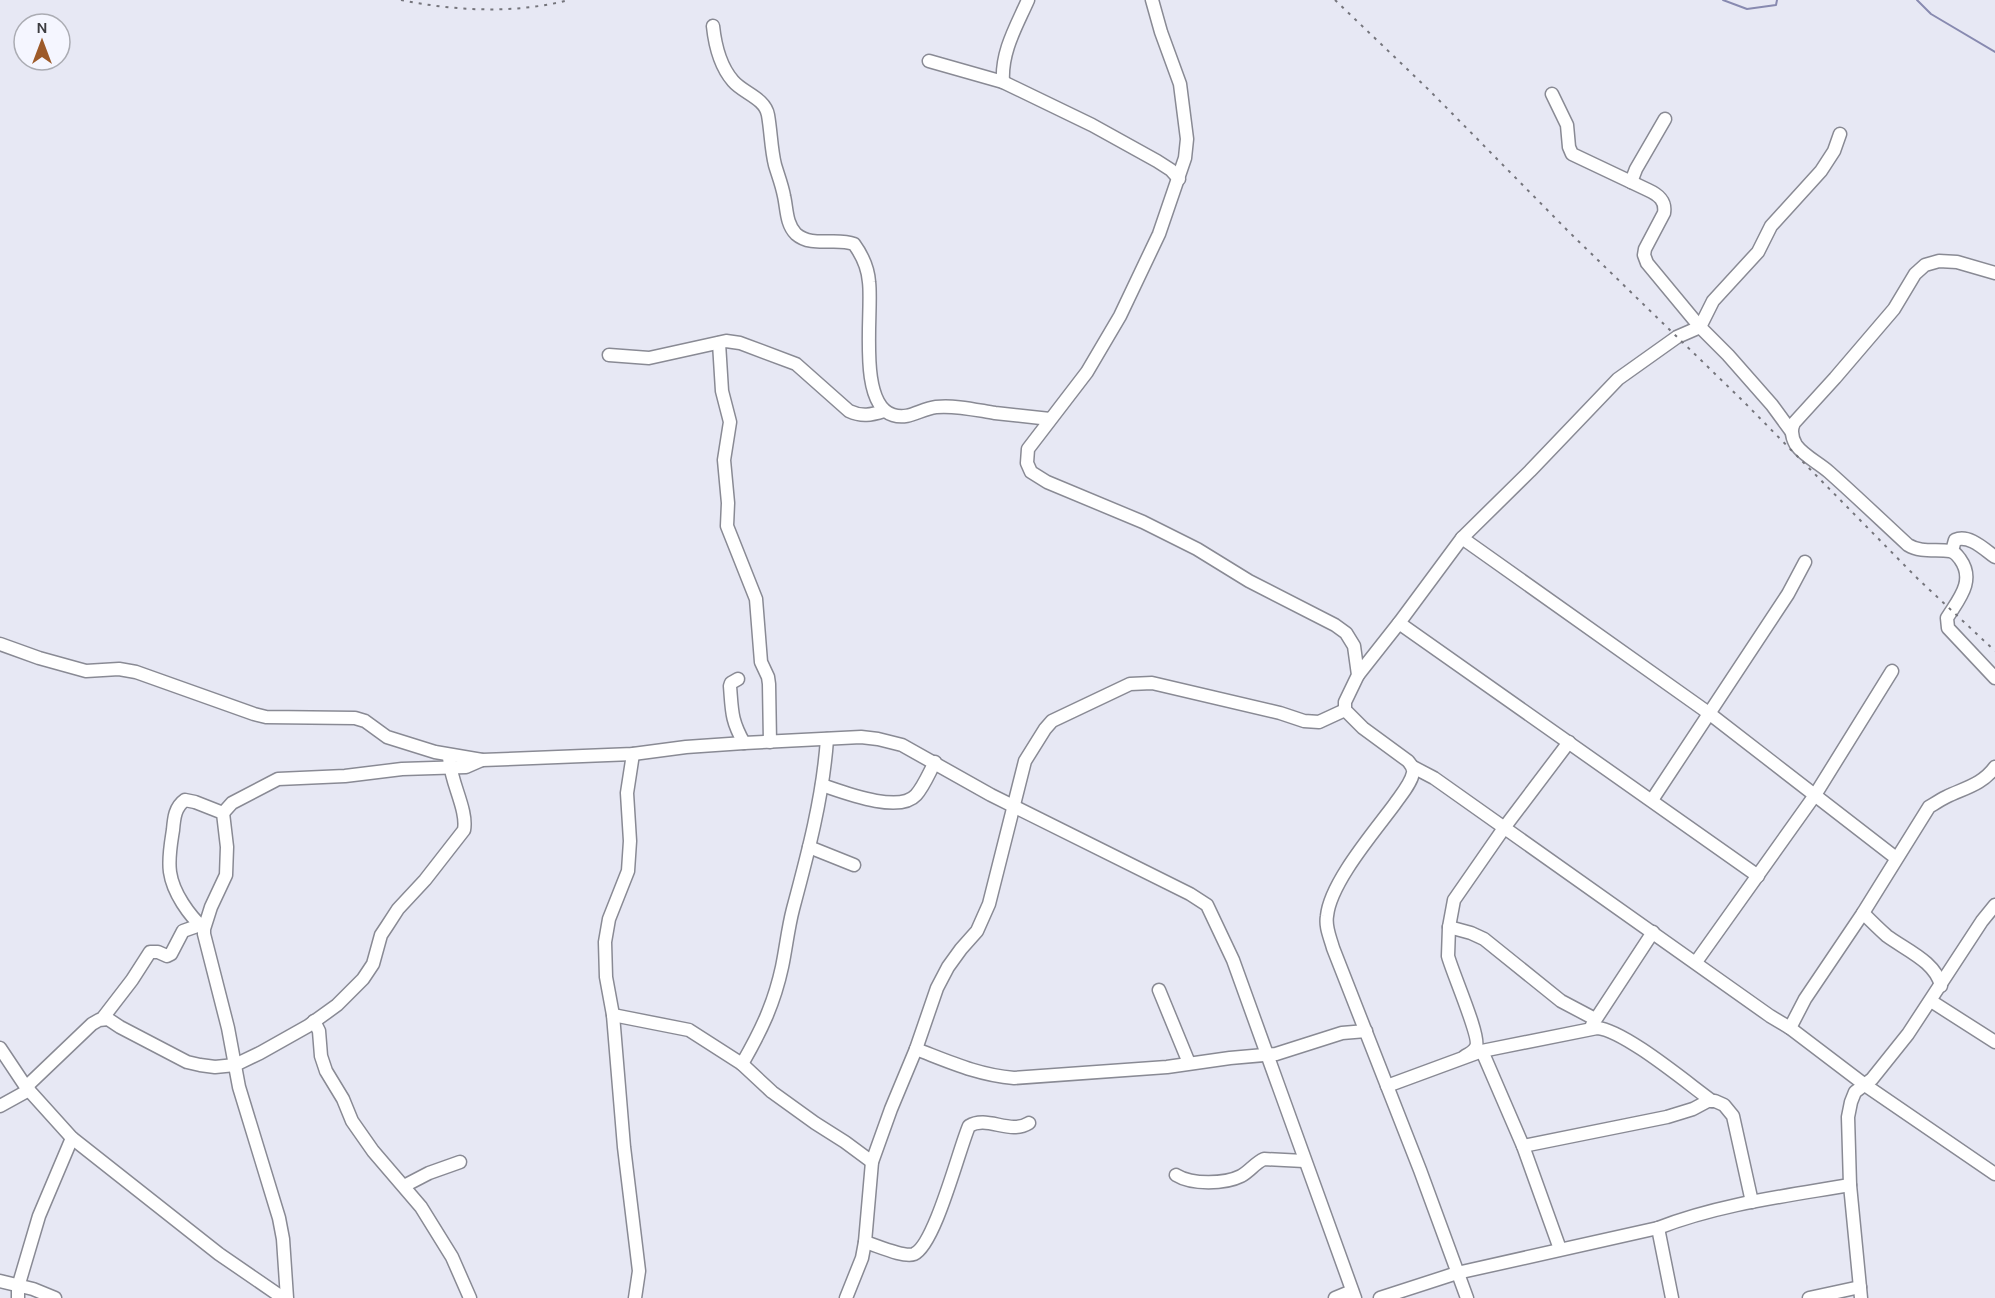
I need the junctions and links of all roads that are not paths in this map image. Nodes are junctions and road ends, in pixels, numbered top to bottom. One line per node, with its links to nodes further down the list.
1 (1028, 0): 5 (street)
2 (1152, 0): 9 (street)
3 (712, 26): 15 (street)
4 (929, 61): 5 (street)
5 (1003, 82): 9 (street)
6 (1552, 94): 10 (street)
7 (1665, 119): 10 (street)
8 (1840, 134): 12 (street)
9 (1179, 179): 16 (street)
10 (1631, 182): 12 (street)
11 (1995, 273): 17 (street)
12 (1700, 327): 17 (street); 18 (street)
13 (719, 343): 14 (street); 15 (street); 31 (street)
14 (609, 355)
15 (884, 411): 16 (street)
16 (1050, 419): 25 (street)
17 (1791, 431): 19 (street)
18 (1462, 538): 22 (street); 29 (street)
19 (1952, 551): 20 (street); 26 (street)
20 (1995, 557)
21 (1805, 562): 29 (street)
22 (1399, 623): 25 (street); 32 (street)
23 (0, 644): 35 (street)
24 (1892, 670): 40 (street)
25 (1358, 675): 28 (street)
26 (1995, 678)
27 (738, 679): 33 (street)
28 (1345, 710): 37 (street); 42 (street)
29 (1710, 714): 40 (street); 41 (street)
30 (827, 739): 31 (street); 36 (street); 39 (street)
31 (770, 742): 33 (street)
32 (1569, 742): 41 (street); 44 (street)
33 (744, 743): 34 (street)
34 (633, 754): 35 (street); 58 (street)
35 (448, 761): 43 (street); 60 (street)
36 (935, 762): 39 (street); 42 (street)
37 (1413, 767): 44 (street); 63 (street)
38 (1995, 767): 46 (street)
39 (822, 785): 45 (street)
40 (1815, 795): 46 (street); 48 (street)
41 (1652, 800): 48 (street)
42 (1015, 806): 66 (street); 68 (street)
43 (223, 813): 51 (street); 51 (street)
44 (1504, 828): 52 (street); 53 (street)
45 (809, 847): 47 (street); 71 (street)
46 (1896, 858): 50 (street)
47 (854, 865)
48 (1758, 876): 54 (street)
49 (1994, 908): 55 (street)
50 (1863, 914): 55 (street); 62 (street)
51 (202, 927): 59 (street); 72 (street)
52 (1449, 927): 61 (street); 69 (street)
53 (1653, 932): 54 (street); 61 (street)
54 (1696, 962): 62 (street)
55 (1941, 986): 57 (street)
56 (1159, 990): 70 (street)
57 (1931, 1001): 64 (street); 73 (street)
58 (613, 1015): 71 (street); 100 (street)
59 (102, 1019): 72 (street); 75 (street)
60 (314, 1021): 72 (street); 87 (street)
61 (1593, 1024): 67 (street); 76 (street)
62 (1790, 1028): 73 (street)
63 (1366, 1031): 68 (street); 74 (street)
64 (1995, 1042)
65 (0, 1048): 75 (street)
66 (916, 1049): 70 (street); 83 (street)
67 (1482, 1051): 69 (street); 80 (street)
68 (1266, 1055): 70 (street); 82 (street)
69 (1465, 1056): 74 (street)
70 (1189, 1063)
71 (742, 1064): 83 (street)
72 (235, 1065): 98 (street)
73 (1865, 1085): 84 (street); 86 (street)
74 (1387, 1086): 92 (street)
75 (27, 1088): 77 (street); 79 (street)
76 (1712, 1101): 80 (street); 88 (street)
77 (0, 1106)
78 (1029, 1123): 90 (street)
79 (72, 1138): 94 (street); 98 (street)
80 (1523, 1146): 91 (street)
81 (460, 1161): 87 (street)
82 (1304, 1161): 85 (street); 96 (street)
83 (872, 1162): 90 (street)
84 (1995, 1173)
85 (1176, 1175)
86 (1850, 1185): 88 (street); 95 (street)
87 (404, 1186): 99 (street)
88 (1752, 1202): 89 (street)
89 (1658, 1228): 91 (street); 105 (street)
90 (865, 1242): 101 (street)
91 (1560, 1249): 92 (street)
92 (1457, 1273): 103 (street); 104 (street)
93 (0, 1281): 94 (street)
94 (18, 1292): 97 (street)
95 (1861, 1293): 106 (street)
96 (1354, 1295): 102 (street)
97 (55, 1298)
98 (285, 1298)
99 (470, 1298)
100 (635, 1298)
101 (846, 1298)
102 (1335, 1298)
103 (1380, 1298)
104 (1467, 1298)
105 (1672, 1298)
106 (1809, 1298)

